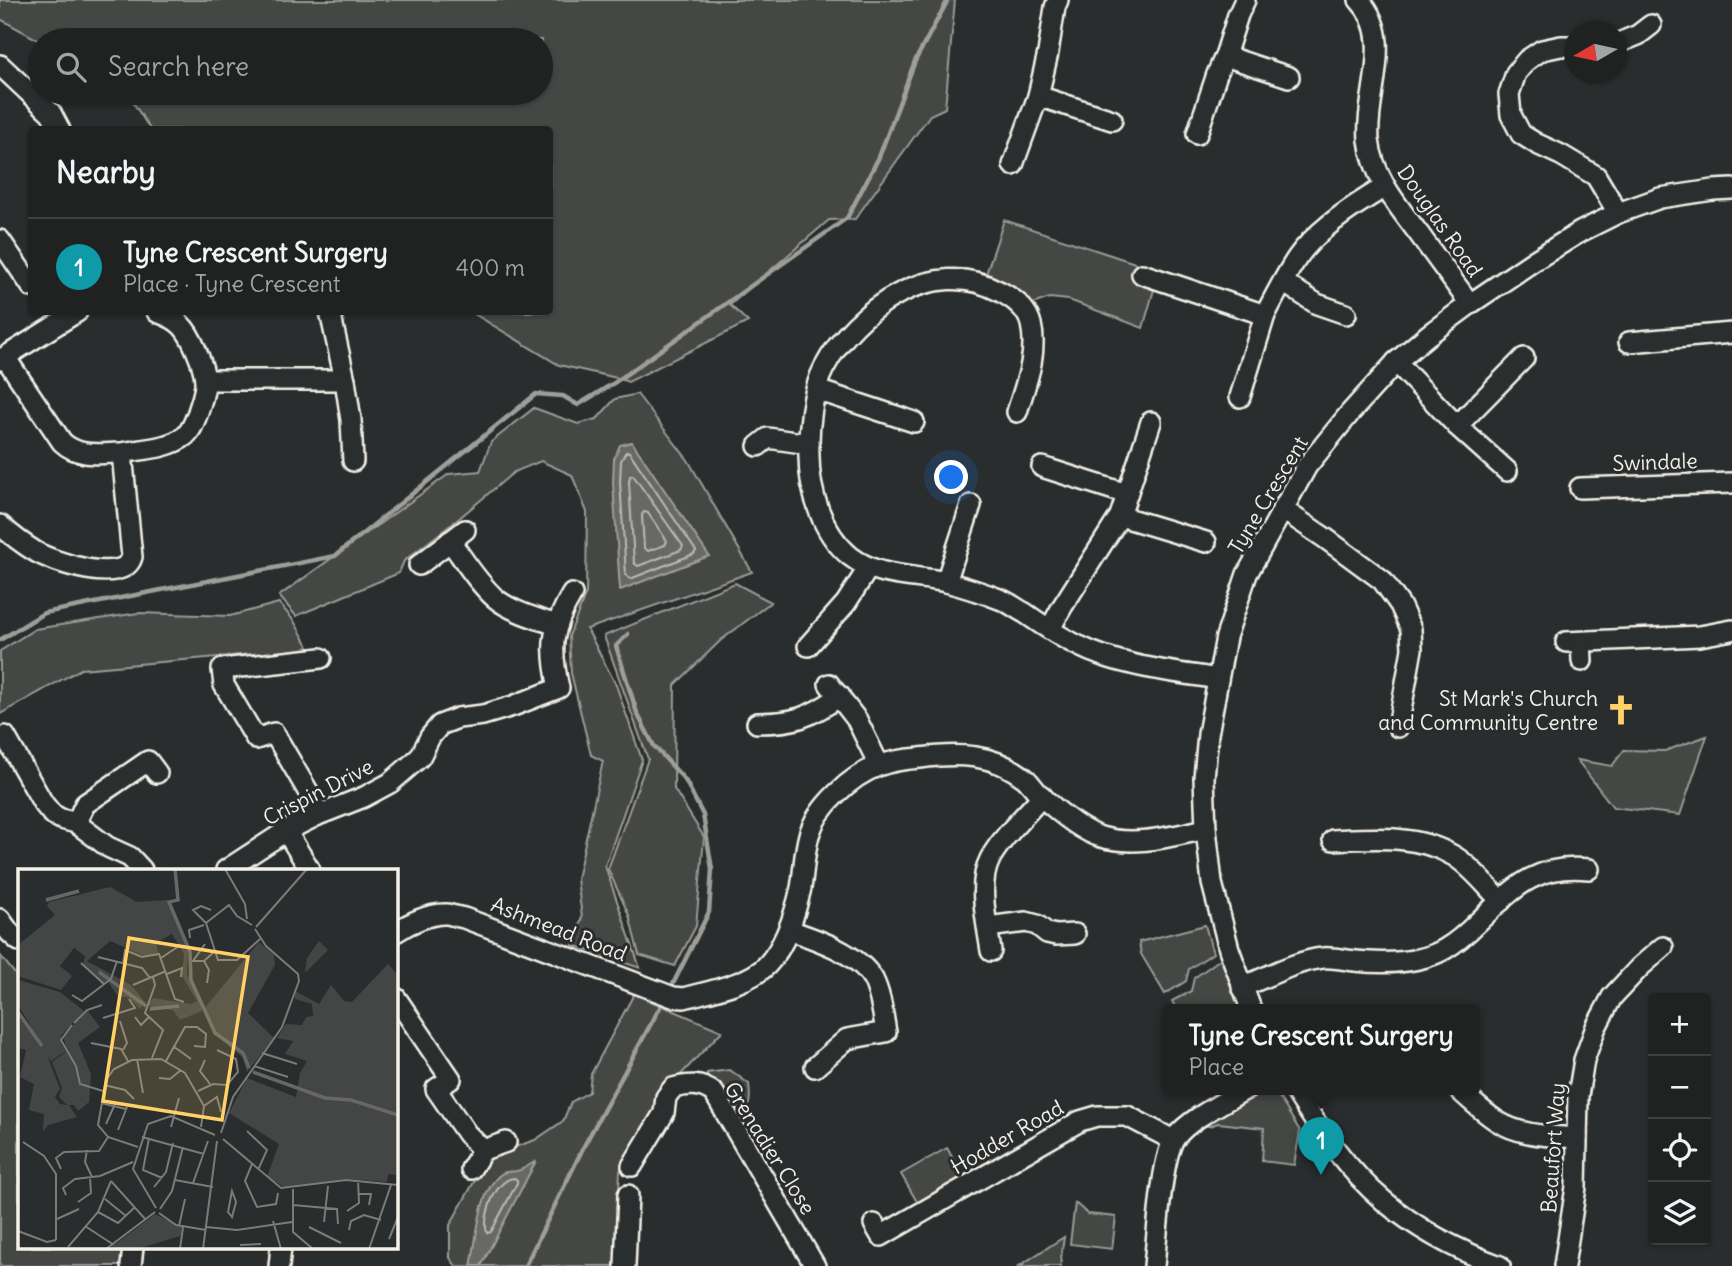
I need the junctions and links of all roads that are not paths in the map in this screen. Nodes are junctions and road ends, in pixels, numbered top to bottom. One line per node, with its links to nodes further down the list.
1 (1058, 0): 11 (street)
2 (1245, 0): 7 (street)
3 (1359, 0): 17 (street, Douglas Road)
4 (1651, 25): 5 (street)
5 (1627, 40)
6 (1564, 46): 19 (street)
7 (1225, 56): 9 (street); 15 (street)
8 (0, 65): 10 (street)
9 (1289, 77)
10 (28, 91)
11 (1038, 96): 13 (street); 16 (street)
12 (42, 105): 14 (street)
13 (1112, 120)
14 (58, 126)
15 (1197, 134)
16 (1013, 165)
17 (1385, 187): 23 (street); 24 (street, Douglas Road)
18 (1732, 188): 19 (street, Tyne Crescent)
19 (1618, 212): 24 (street, Tyne Crescent)
20 (0, 240): 22 (street)
21 (1142, 274): 28 (street)
22 (28, 281)
23 (1283, 282): 25 (street); 28 (street)
24 (1470, 304): 34 (street, Tyne Crescent)
25 (1346, 314)
26 (165, 315): 35 (street)
27 (331, 315): 36 (street)
28 (1265, 315): 38 (street)
29 (52, 318): 33 (street)
30 (1732, 332): 31 (street)
31 (1629, 342)
32 (1524, 358): 42 (street)
33 (2, 359): 45 (street)
34 (1396, 362): 42 (street); 53 (street, Tyne Crescent)
35 (205, 380): 36 (street); 45 (street)
36 (345, 380): 46 (street)
37 (817, 390): 39 (street); 40 (street); 44 (street)
38 (1240, 397)
39 (1017, 412)
40 (914, 422)
41 (1151, 422): 51 (street)
42 (1457, 426): 48 (street)
43 (766, 436): 44 (street)
44 (808, 444): 58 (street)
45 (122, 453): 55 (street)
46 (353, 461)
47 (1042, 467): 51 (street)
48 (1507, 471)
49 (1732, 483): 50 (street, Swindale)
50 (1580, 488)
51 (1127, 494): 54 (street)
52 (971, 505): 59 (street)
53 (1282, 509): 67 (street, Tyne Crescent); 69 (street)
54 (1120, 516): 56 (street); 62 (street)
55 (0, 525)
56 (1206, 541)
57 (419, 565): 61 (street)
58 (869, 567): 59 (street); 64 (street)
59 (946, 582): 62 (street)
60 (572, 594): 61 (street, Crispin Drive)
61 (557, 625): 74 (street, Crispin Drive)
62 (1050, 629): 67 (street)
63 (1732, 631): 65 (street)
64 (808, 646)
65 (1576, 648)
66 (321, 658): 74 (street)
67 (1218, 679): 76 (street, Tyne Crescent)
68 (757, 723): 71 (street)
69 (1398, 727)
70 (7, 735): 75 (street)
71 (878, 765): 73 (street); 86 (street, Ashmead Road)
72 (157, 773): 75 (street)
73 (1042, 796): 76 (street); 85 (street)
74 (318, 815): 77 (street, Crispin Drive)
75 (76, 823): 79 (street)
76 (1206, 829): 92 (street, Tyne Crescent)
77 (286, 831): 80 (street, Crispin Drive); 81 (street)
78 (1333, 840): 83 (street)
79 (141, 869)
80 (228, 869)
81 (309, 869)
82 (1589, 869): 83 (street)
83 (1501, 901): 92 (street)
84 (0, 919): 89 (street)
85 (988, 927): 88 (street); 91 (street)
86 (789, 930): 87 (street, Ashmead Road); 95 (street)
87 (397, 931)
88 (1074, 934)
89 (18, 940)
90 (1663, 947): 99 (street, Beaufort Way)
91 (991, 951)
92 (1242, 987): 94 (street, Tyne Crescent)
93 (397, 999): 102 (street)
94 (1249, 1004)
95 (815, 1067)
96 (1236, 1095): 100 (street)
97 (1298, 1095): 109 (street)
98 (1465, 1095): 99 (street)
99 (1577, 1138): 116 (street, Beaufort Way)
100 (1173, 1140): 106 (street, Hodder Road); 114 (street)
101 (506, 1142): 102 (street)
102 (483, 1150): 104 (street)
103 (632, 1166): 113 (street, Grenadier Close)
104 (471, 1169)
105 (628, 1195): 112 (street)
106 (874, 1224)
107 (133, 1248): 110 (street)
108 (281, 1248): 111 (street)
109 (1475, 1262): 115 (street)
110 (131, 1266)
111 (279, 1266)
112 (625, 1266)
113 (815, 1266)
114 (1154, 1266)
115 (1500, 1266)
116 (1564, 1266)

